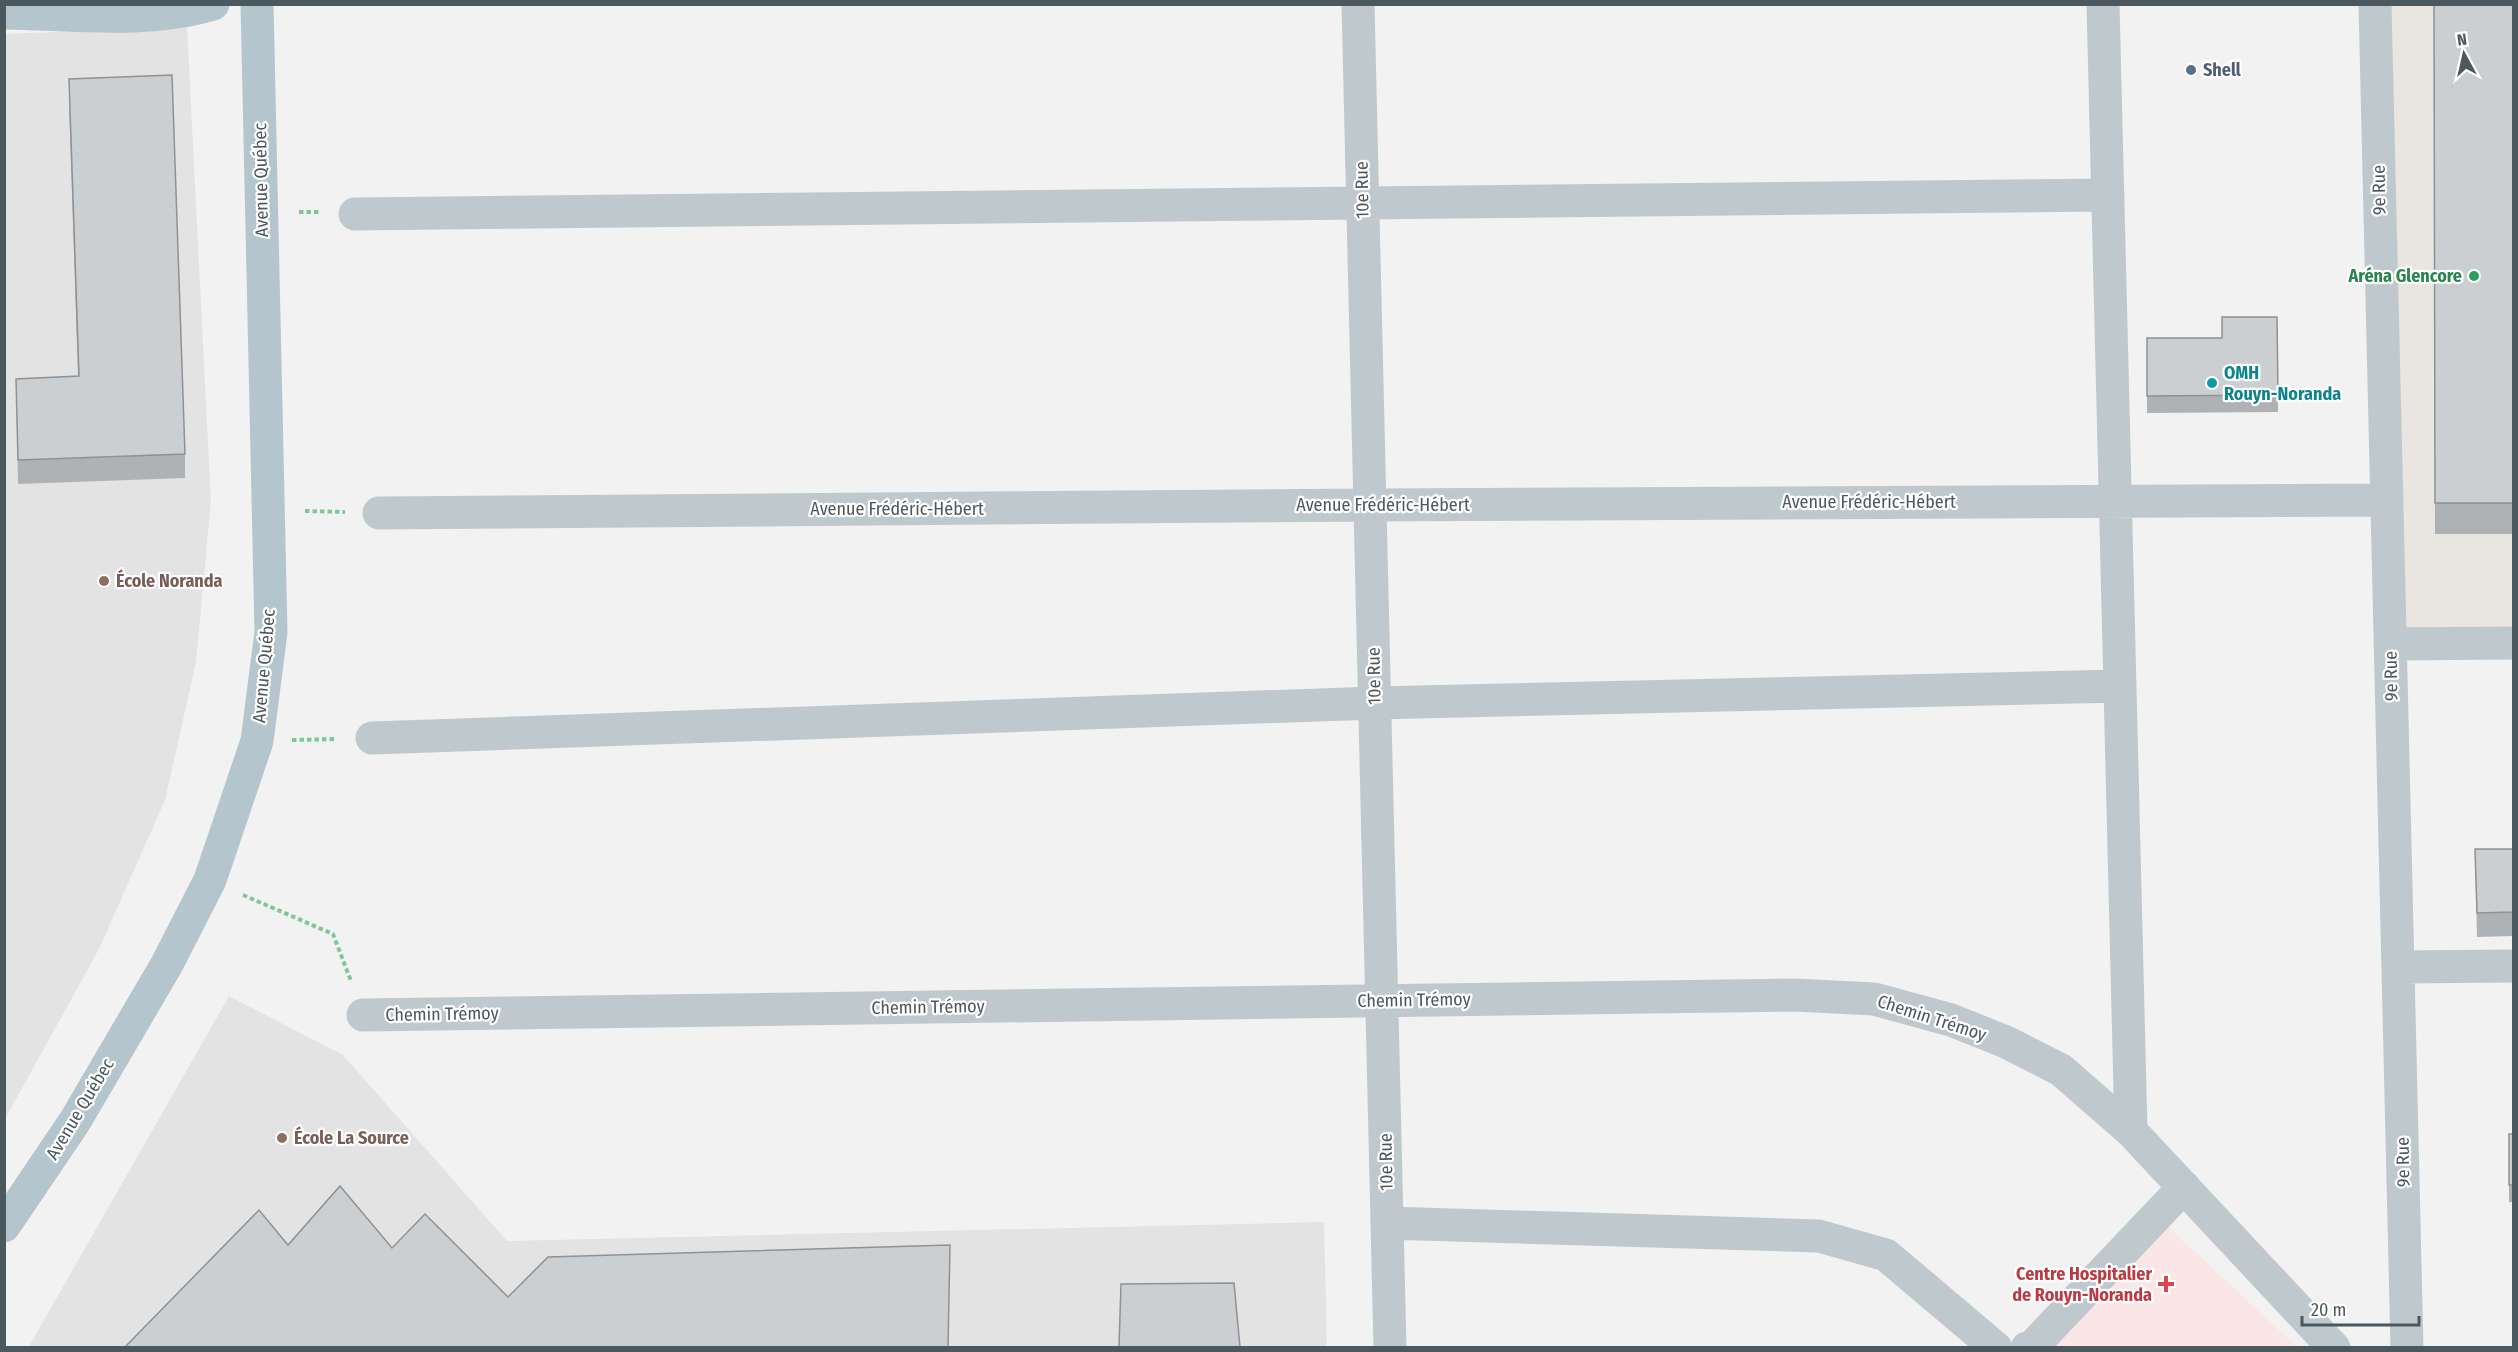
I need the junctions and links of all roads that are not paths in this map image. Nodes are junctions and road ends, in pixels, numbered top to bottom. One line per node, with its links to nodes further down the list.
1 (213, 4): 6 (main road)
2 (257, 4): 26 (main road, Avenue Québec)
3 (1358, 4): 8 (street, 10e Rue)
4 (2103, 4): 7 (street)
5 (2375, 4): 10 (street, 9e Rue)
6 (4, 13)
7 (2108, 195): 8 (street); 11 (street)
8 (1363, 202): 9 (street); 12 (street, 10e Rue)
9 (355, 214)
10 (2387, 500): 11 (street, Avenue Frédéric-Hébert); 15 (street, 9e Rue)
11 (2115, 501): 12 (street, Avenue Frédéric-Hébert); 16 (street)
12 (1370, 505): 13 (street, Avenue Frédéric-Hébert); 17 (street, 10e Rue)
13 (379, 513)
14 (2514, 643): 15 (street)
15 (2390, 644): 20 (street, 9e Rue)
16 (2120, 686): 17 (street); 23 (street)
17 (1375, 703): 18 (street); 21 (street, 10e Rue)
18 (372, 738)
19 (2514, 966): 20 (street)
20 (2398, 968): 31 (street, 9e Rue)
21 (1382, 1001): 22 (street, Chemin Trémoy); 23 (street, Chemin Trémoy); 25 (street, 10e Rue)
22 (363, 1015)
23 (2131, 1131): 24 (street, Chemin Trémoy)
24 (2184, 1187): 29 (street); 30 (street, Chemin Trémoy)
25 (1387, 1223): 27 (street, 10e Rue); 28 (street)
26 (4, 1226)
27 (1390, 1347)
28 (1996, 1347)
29 (2027, 1347)
30 (2334, 1347)
31 (2407, 1347)

